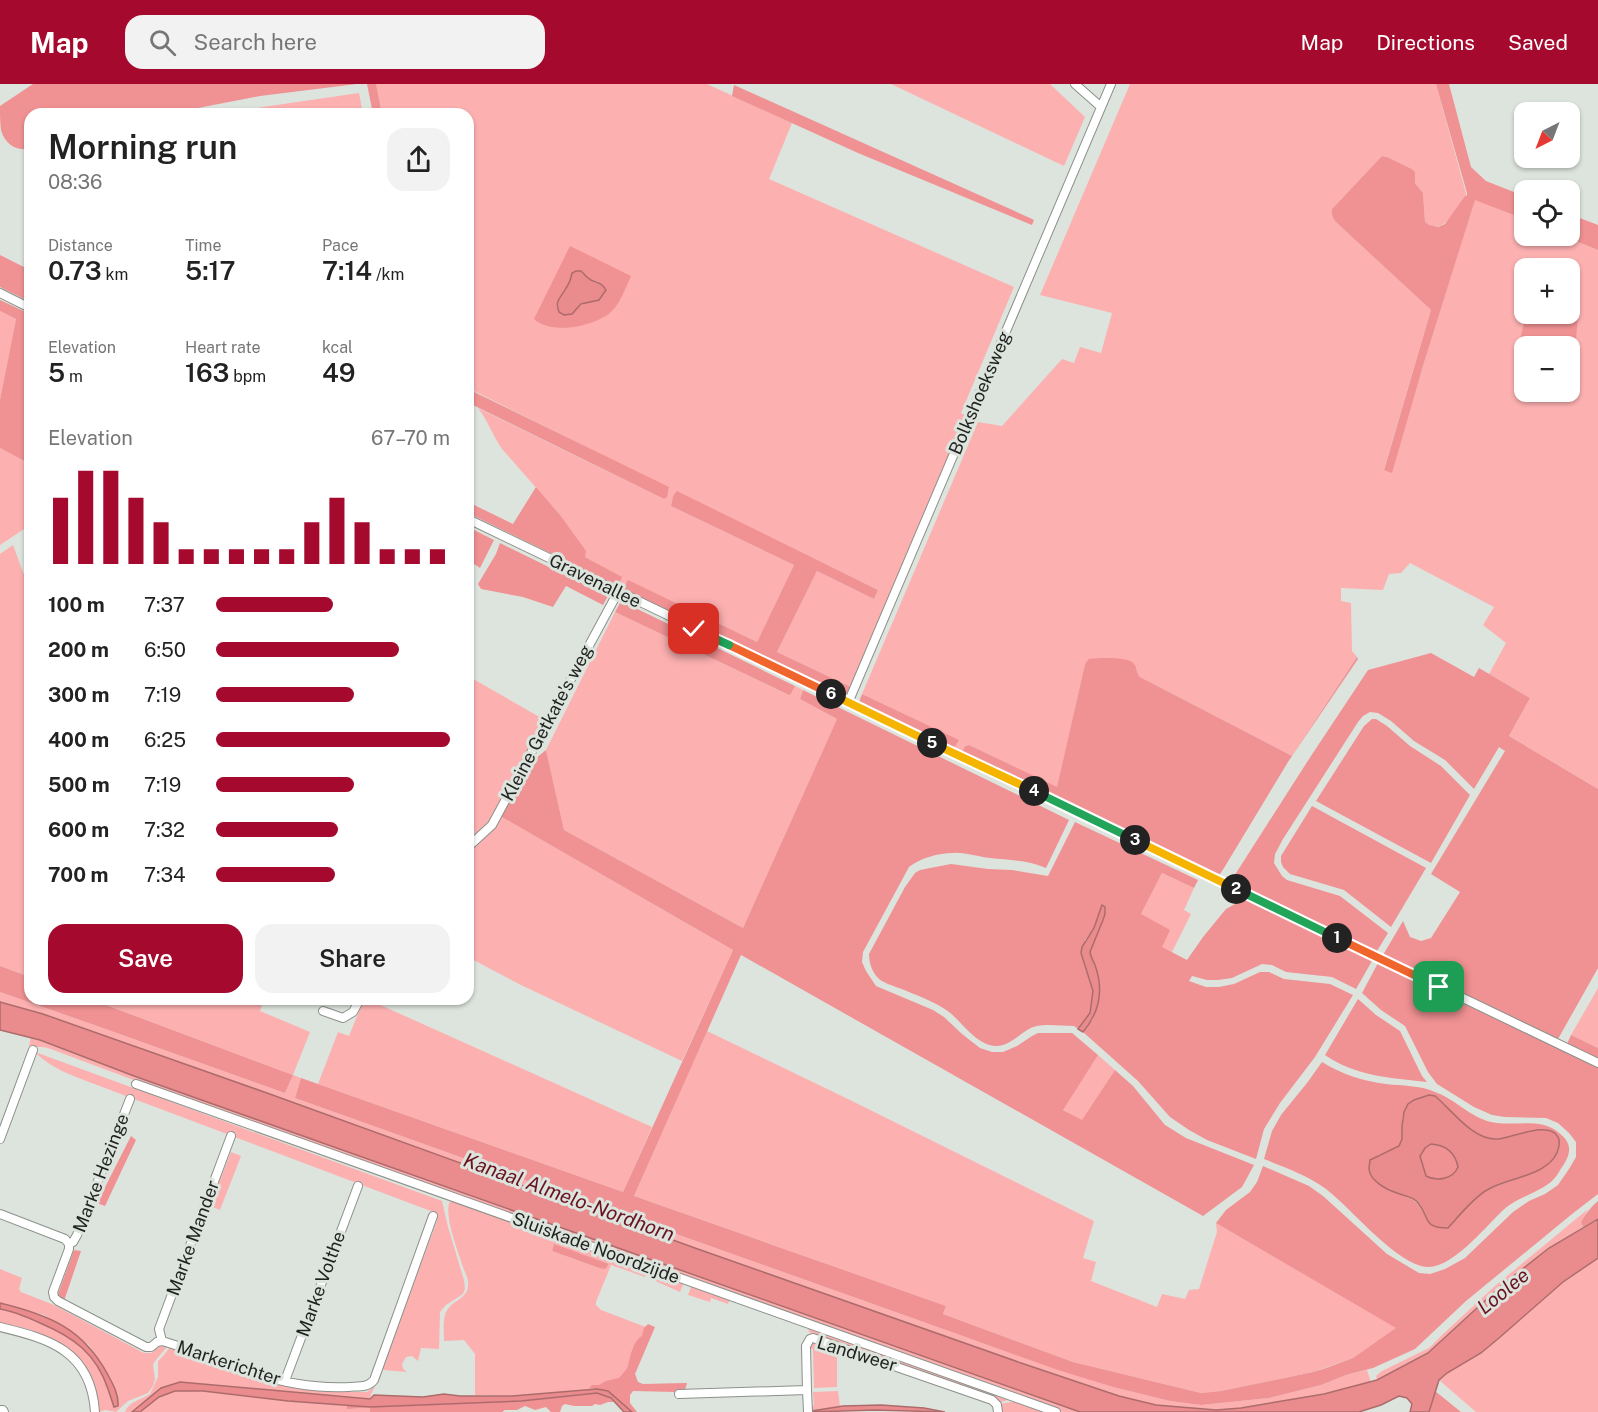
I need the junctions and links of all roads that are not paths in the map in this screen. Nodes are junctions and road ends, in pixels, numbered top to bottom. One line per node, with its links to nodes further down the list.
1 (1075, 84): 3 (street)
2 (1111, 84): 3 (street, Bolkshoeksweg)
3 (1101, 107): 8 (street, Bolkshoeksweg)
4 (0, 293): 5 (street)
5 (24, 305)
6 (474, 522): 7 (street, Gravenallee)
7 (618, 592): 8 (street, Gravenallee); 9 (street, Kleine Getkate's weg)
8 (848, 703): 13 (street, Gravenallee)
9 (474, 842)
10 (357, 1005): 11 (street)
11 (323, 1011)
12 (33, 1050): 17 (street)
13 (1598, 1063)
14 (136, 1084): 30 (street, Sluiskade Noordzijde)
15 (130, 1099): 21 (street, Marke Hezinge)
16 (231, 1136): 23 (street, Marke Mander)
17 (0, 1139)
18 (358, 1186): 24 (street, Marke Volthe)
19 (0, 1215): 21 (street)
20 (433, 1216): 24 (street, Markerichter)
21 (69, 1244): 23 (street, Markerichter)
22 (0, 1327): 27 (street)
23 (162, 1341): 24 (street, Markerichter)
24 (286, 1382)
25 (807, 1390): 26 (street); 28 (street); 29 (street, Landweer)
26 (678, 1394)
27 (95, 1412)
28 (808, 1412)
29 (998, 1412)
30 (1056, 1412)

